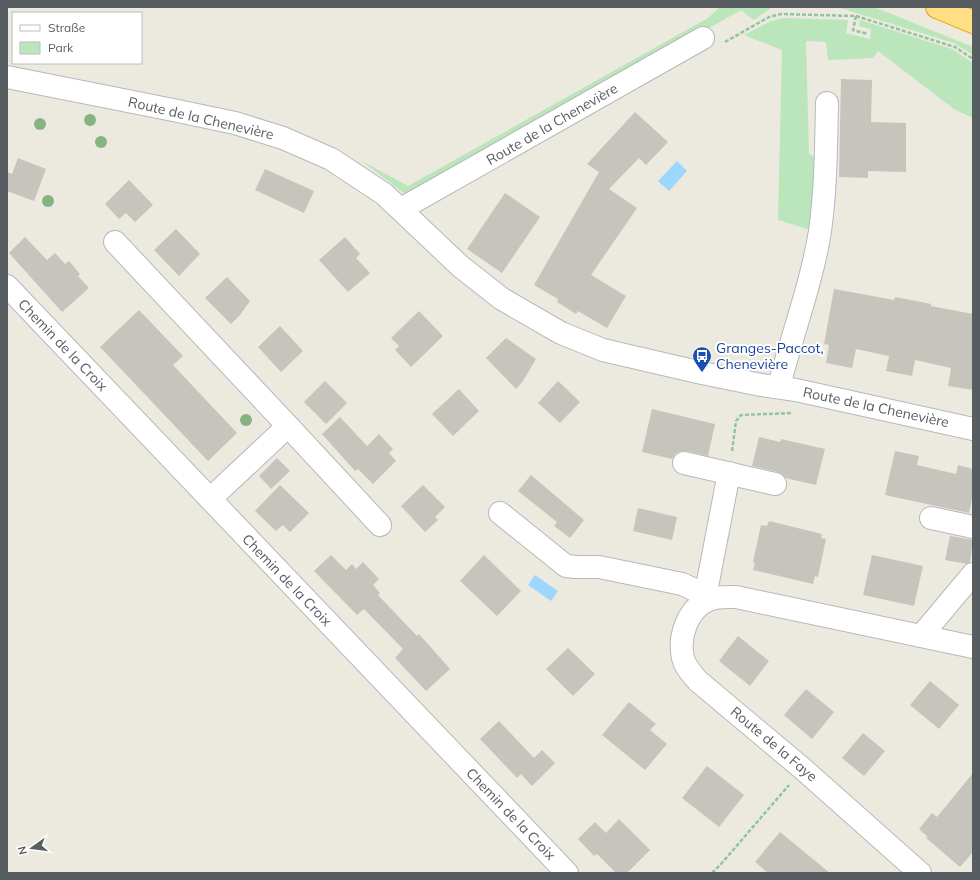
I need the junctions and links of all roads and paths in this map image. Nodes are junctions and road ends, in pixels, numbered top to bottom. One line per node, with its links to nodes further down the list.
1 (937, 7): 4 (highway)
2 (856, 16): 3 (path); 5 (path); 7 (path)
3 (769, 17)
4 (973, 22)
5 (868, 34)
6 (703, 38): 10 (street, Route de la Chenevière)
7 (973, 59)
8 (7, 78): 10 (street, Route de la Chenevière)
9 (827, 103): 13 (street)
10 (401, 209): 13 (street, Route de la Chenevière)
11 (114, 242): 15 (street)
12 (7, 286): 20 (street, Chemin de la Croix)
13 (780, 386): 16 (street, Route de la Chenevière)
14 (792, 409): 18 (path)
15 (288, 426): 20 (street); 23 (street)
16 (973, 429)
17 (684, 463): 18 (street)
18 (729, 472): 19 (street); 26 (street)
19 (775, 484)
20 (210, 499): 30 (street, Chemin de la Croix)
21 (500, 512): 26 (street)
22 (930, 518): 24 (street)
23 (380, 525)
24 (973, 527)
25 (973, 574): 27 (street)
26 (708, 600): 27 (street); 29 (street, Route de la Faye)
27 (921, 636): 28 (street)
28 (973, 647)
29 (803, 769): 31 (path); 32 (street, Route de la Faye)
30 (567, 873)
31 (712, 873)
32 (920, 873)

